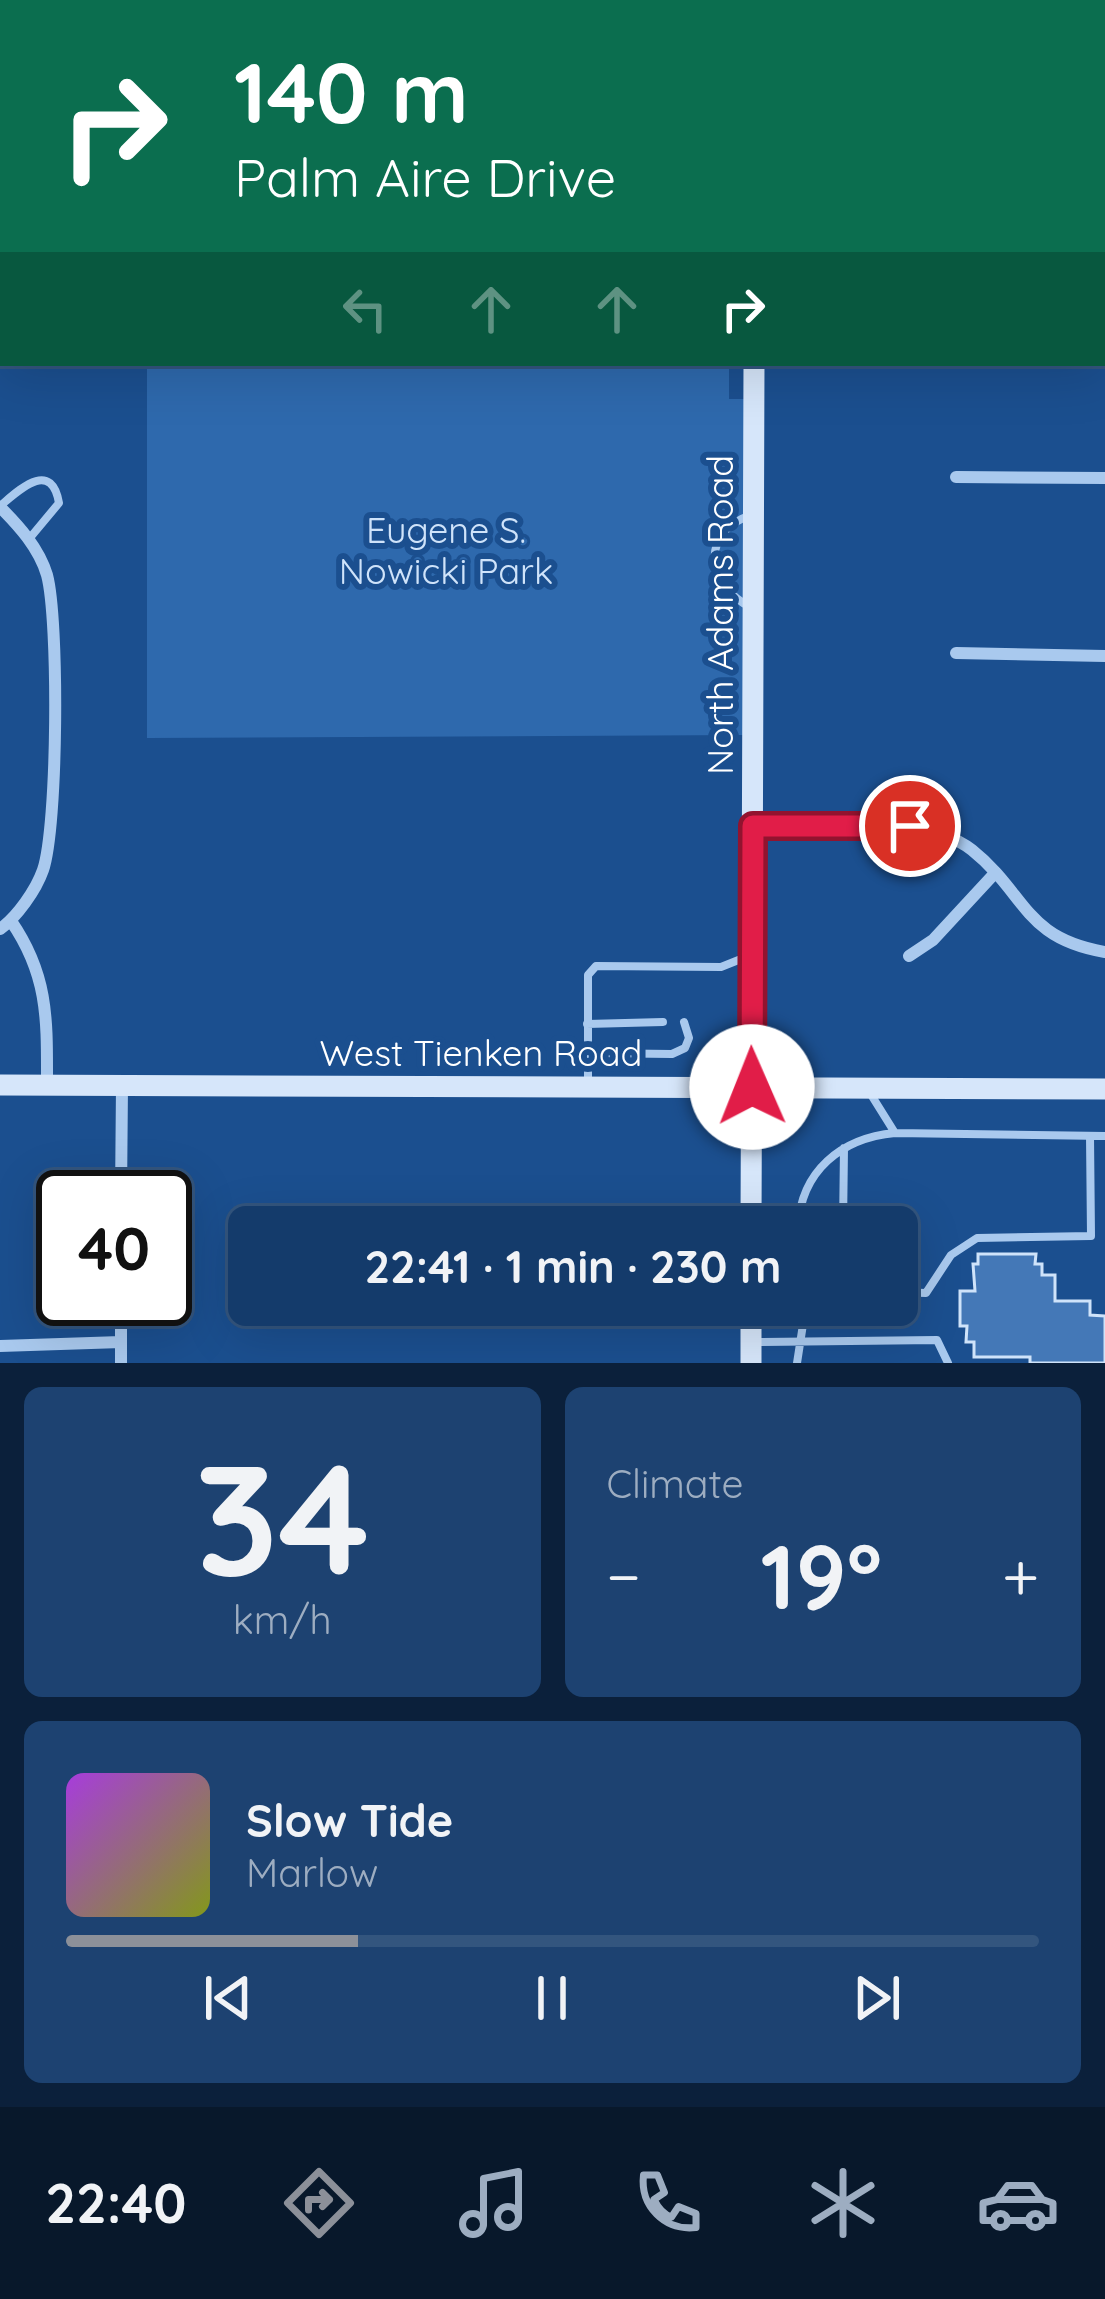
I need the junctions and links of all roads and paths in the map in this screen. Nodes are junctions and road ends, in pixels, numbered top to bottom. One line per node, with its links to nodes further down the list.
1 (754, 366): 5 (street, North Adams Road)
2 (956, 476): 3 (street)
3 (1105, 478)
4 (0, 506): 6 (street); 6 (lane)
5 (753, 515): 7 (street, North Adams Road); 7 (lane)
6 (28, 540): 12 (street)
7 (752, 609): 10 (street, North Adams Road)
8 (956, 653): 9 (street)
9 (1105, 656)
10 (753, 826): 11 (street); 14 (street, North Adams Road)
11 (995, 873): 13 (street); 15 (street)
12 (6, 925): 23 (street)
13 (1105, 952)
14 (752, 954): 16 (lane); 17 (street, North Adams Road)
15 (909, 956)
16 (721, 967): 17 (lane); 20 (lane)
17 (751, 985): 26 (street, North Adams Road)
18 (663, 1022): 20 (lane)
19 (684, 1022): 21 (lane)
20 (587, 1024): 21 (lane)
21 (588, 1053): 25 (lane)
22 (0, 1085): 23 (street, West Tienken Road)
23 (47, 1085): 24 (street, West Tienken Road)
24 (122, 1085): 25 (street, West Tienken Road); 33 (street)
25 (588, 1086): 26 (street, West Tienken Road)
26 (752, 1087): 27 (street, West Tienken Road); 34 (street, North Adams Road)
27 (866, 1088): 28 (street, West Tienken Road); 29 (lane)
28 (1105, 1089)
29 (895, 1133): 30 (lane); 32 (lane)
30 (1090, 1136): 31 (lane); 37 (lane)
31 (1105, 1137)
32 (844, 1147): 35 (lane); 36 (lane)
33 (122, 1170)
34 (751, 1206)
35 (801, 1206)
36 (843, 1206)
37 (918, 1293)
38 (121, 1326): 41 (street)
39 (803, 1326): 40 (lane)
40 (801, 1341): 43 (lane); 45 (lane); 46 (lane)
41 (121, 1342): 42 (street); 44 (street)
42 (0, 1346)
43 (751, 1352)
44 (121, 1363)
45 (797, 1363)
46 (948, 1363)

